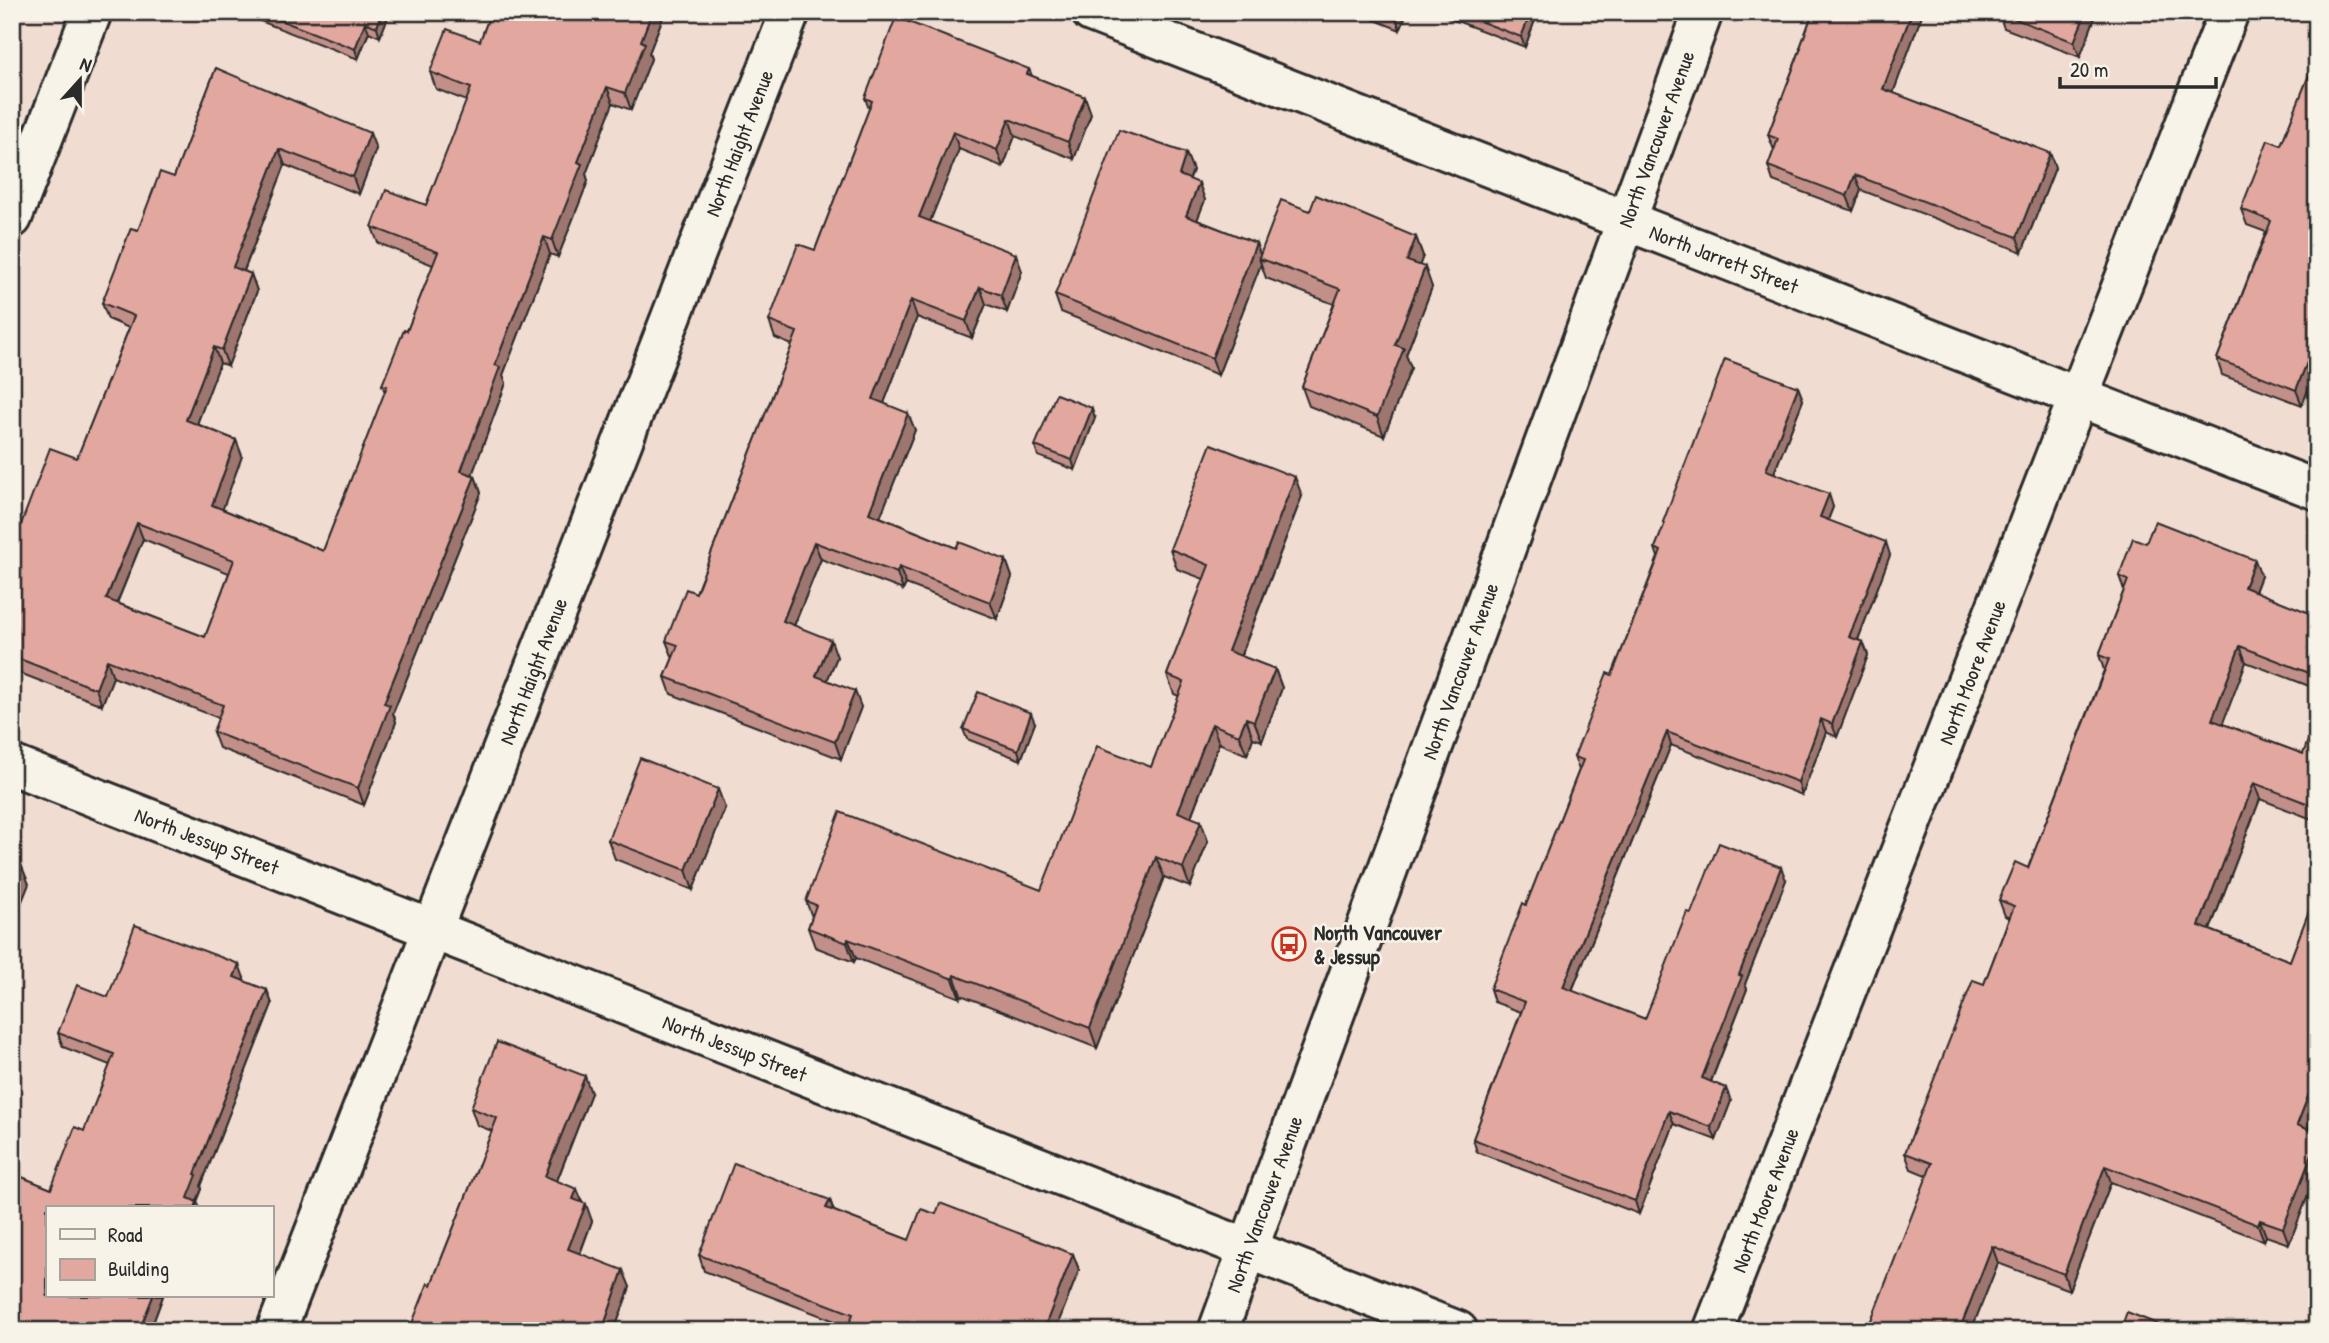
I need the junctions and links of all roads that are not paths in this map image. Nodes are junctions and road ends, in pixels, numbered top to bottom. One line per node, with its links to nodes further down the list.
1 (92, 12): 6 (street)
2 (790, 12): 11 (street, North Haight Avenue)
3 (1091, 12): 7 (street, North Jarrett Street)
4 (1703, 12): 7 (street, North Vancouver Avenue)
5 (2229, 12): 8 (street, North Moore Avenue)
6 (12, 218)
7 (1626, 221): 8 (street, North Jarrett Street); 12 (street, North Vancouver Avenue)
8 (2080, 397): 9 (street, North Jarrett Street); 16 (street, North Moore Avenue)
9 (2317, 490)
10 (12, 765): 11 (street, North Jessup Street)
11 (432, 930): 12 (street, North Jessup Street); 13 (street, North Haight Avenue)
12 (1248, 1250): 14 (street, North Vancouver Avenue); 15 (street, North Jessup Street)
13 (276, 1331)
14 (1218, 1331)
15 (1458, 1331)
16 (1713, 1331)

